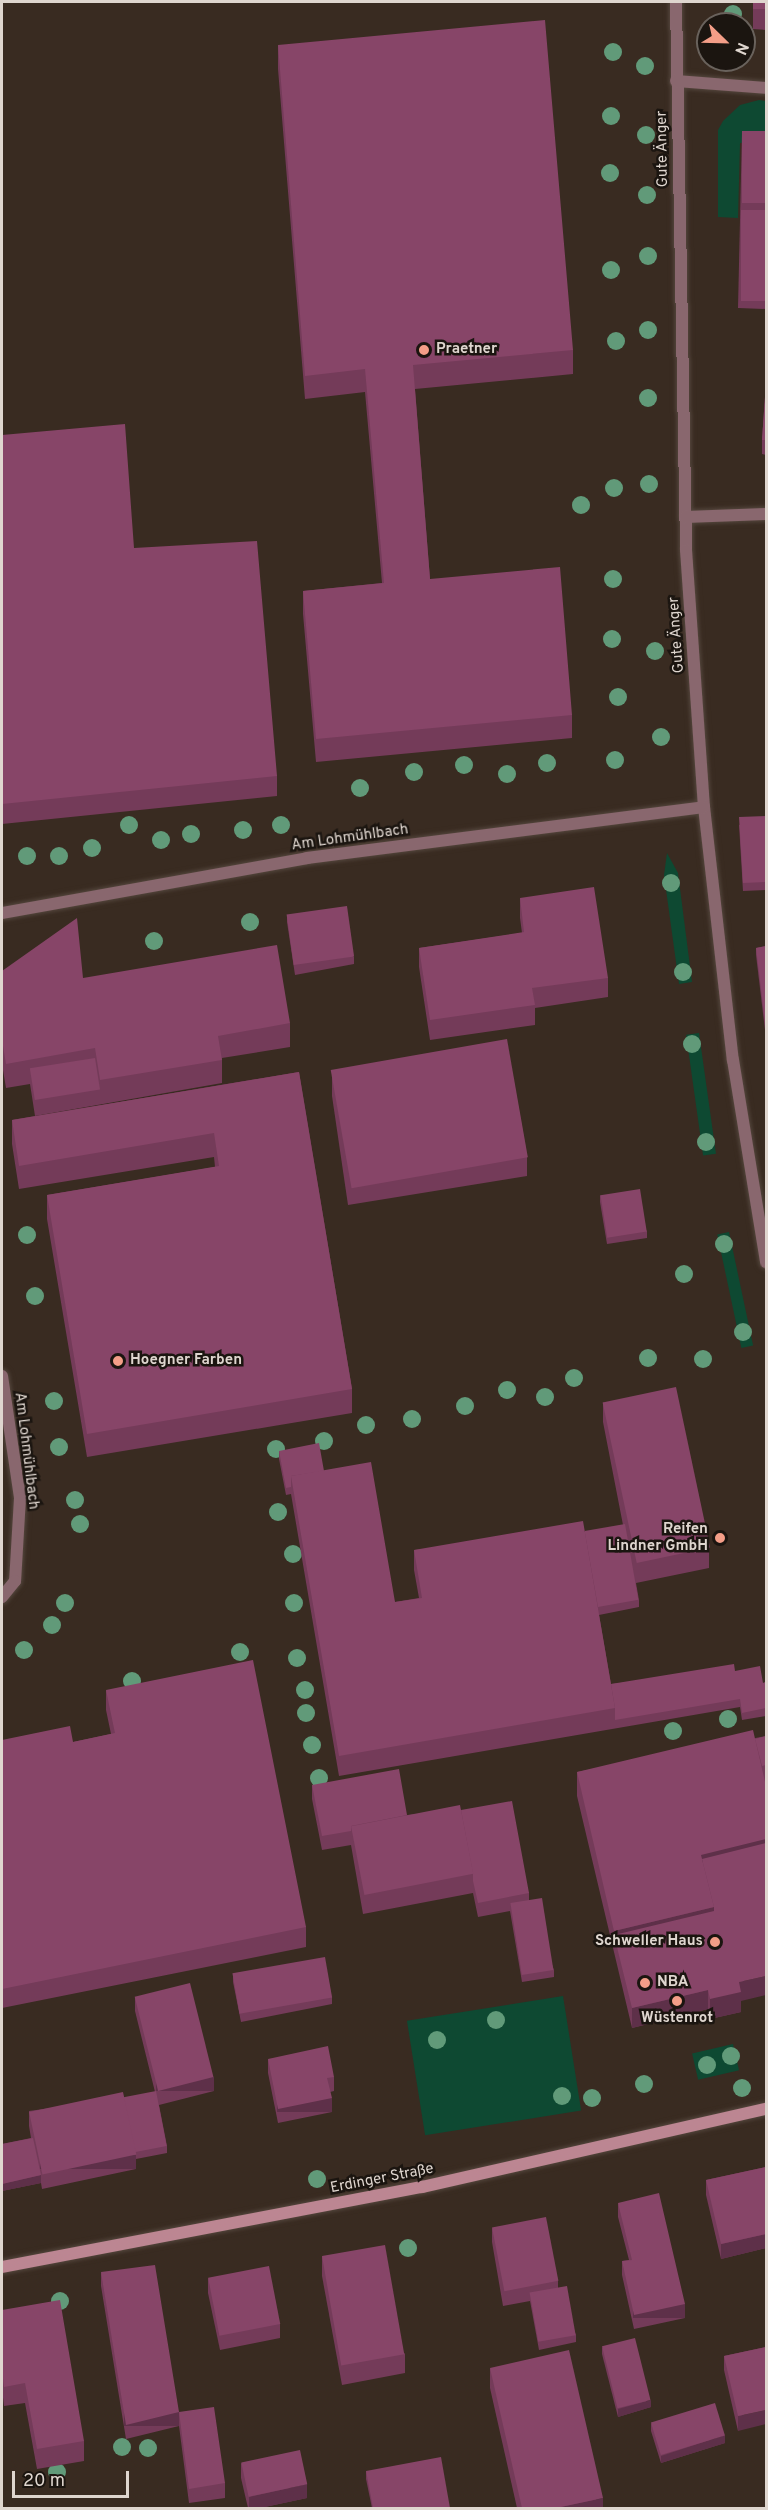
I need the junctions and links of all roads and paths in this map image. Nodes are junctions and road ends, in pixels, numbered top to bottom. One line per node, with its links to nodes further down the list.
1 (676, 2): 2 (street, Gute Änger)
2 (676, 81): 3 (street); 5 (street, Gute Änger)
3 (766, 88)
4 (766, 514): 5 (street)
5 (686, 517): 6 (street, Gute Änger)
6 (704, 807): 7 (street, Am Lohmühlbach); 8 (street, Gute Änger)
7 (2, 913)
8 (766, 1262)
9 (2, 1376): 10 (street, Am Lohmühlbach)
10 (2, 1597)
11 (766, 2109): 12 (street, Erdinger Straße)
12 (2, 2267)

